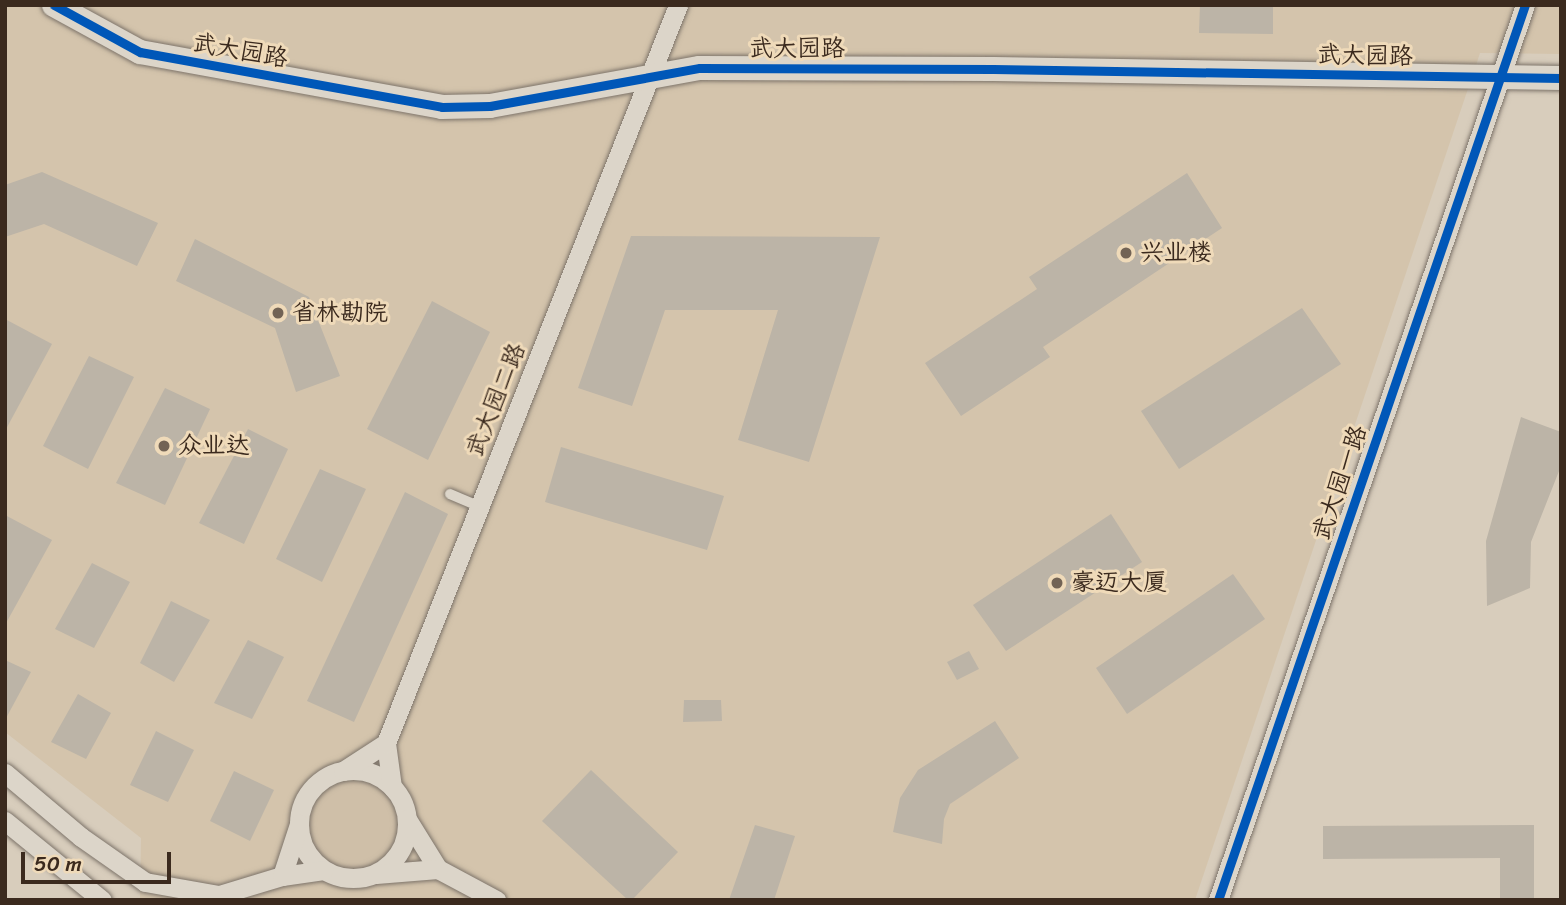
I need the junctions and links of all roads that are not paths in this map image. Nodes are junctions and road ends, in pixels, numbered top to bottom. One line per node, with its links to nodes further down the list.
1 (54, 5): 4 (street, 武大园路)
2 (678, 5): 4 (street, 武大园二路)
3 (1525, 5): 5 (street, 武大园一路)
4 (652, 75): 5 (street, 武大园路); 8 (street, 武大园二路)
5 (1499, 78): 6 (street, 武大园路); 22 (street, 武大园一路)
6 (1561, 78)
7 (450, 494): 8 (lane)
8 (480, 507): 9 (street, 武大园二路)
9 (386, 743): 11 (street); 12 (street)
10 (5, 772): 19 (street)
11 (342, 772): 12 (street); 15 (street)
12 (392, 787): 13 (street)
13 (407, 819): 16 (street); 18 (street)
14 (5, 821): 20 (street)
15 (299, 824): 17 (street); 19 (street)
16 (438, 869): 18 (street); 21 (street)
17 (324, 870): 18 (street); 19 (street)
18 (374, 874)
19 (282, 876)
20 (102, 900)
21 (496, 900)
22 (1218, 900)

